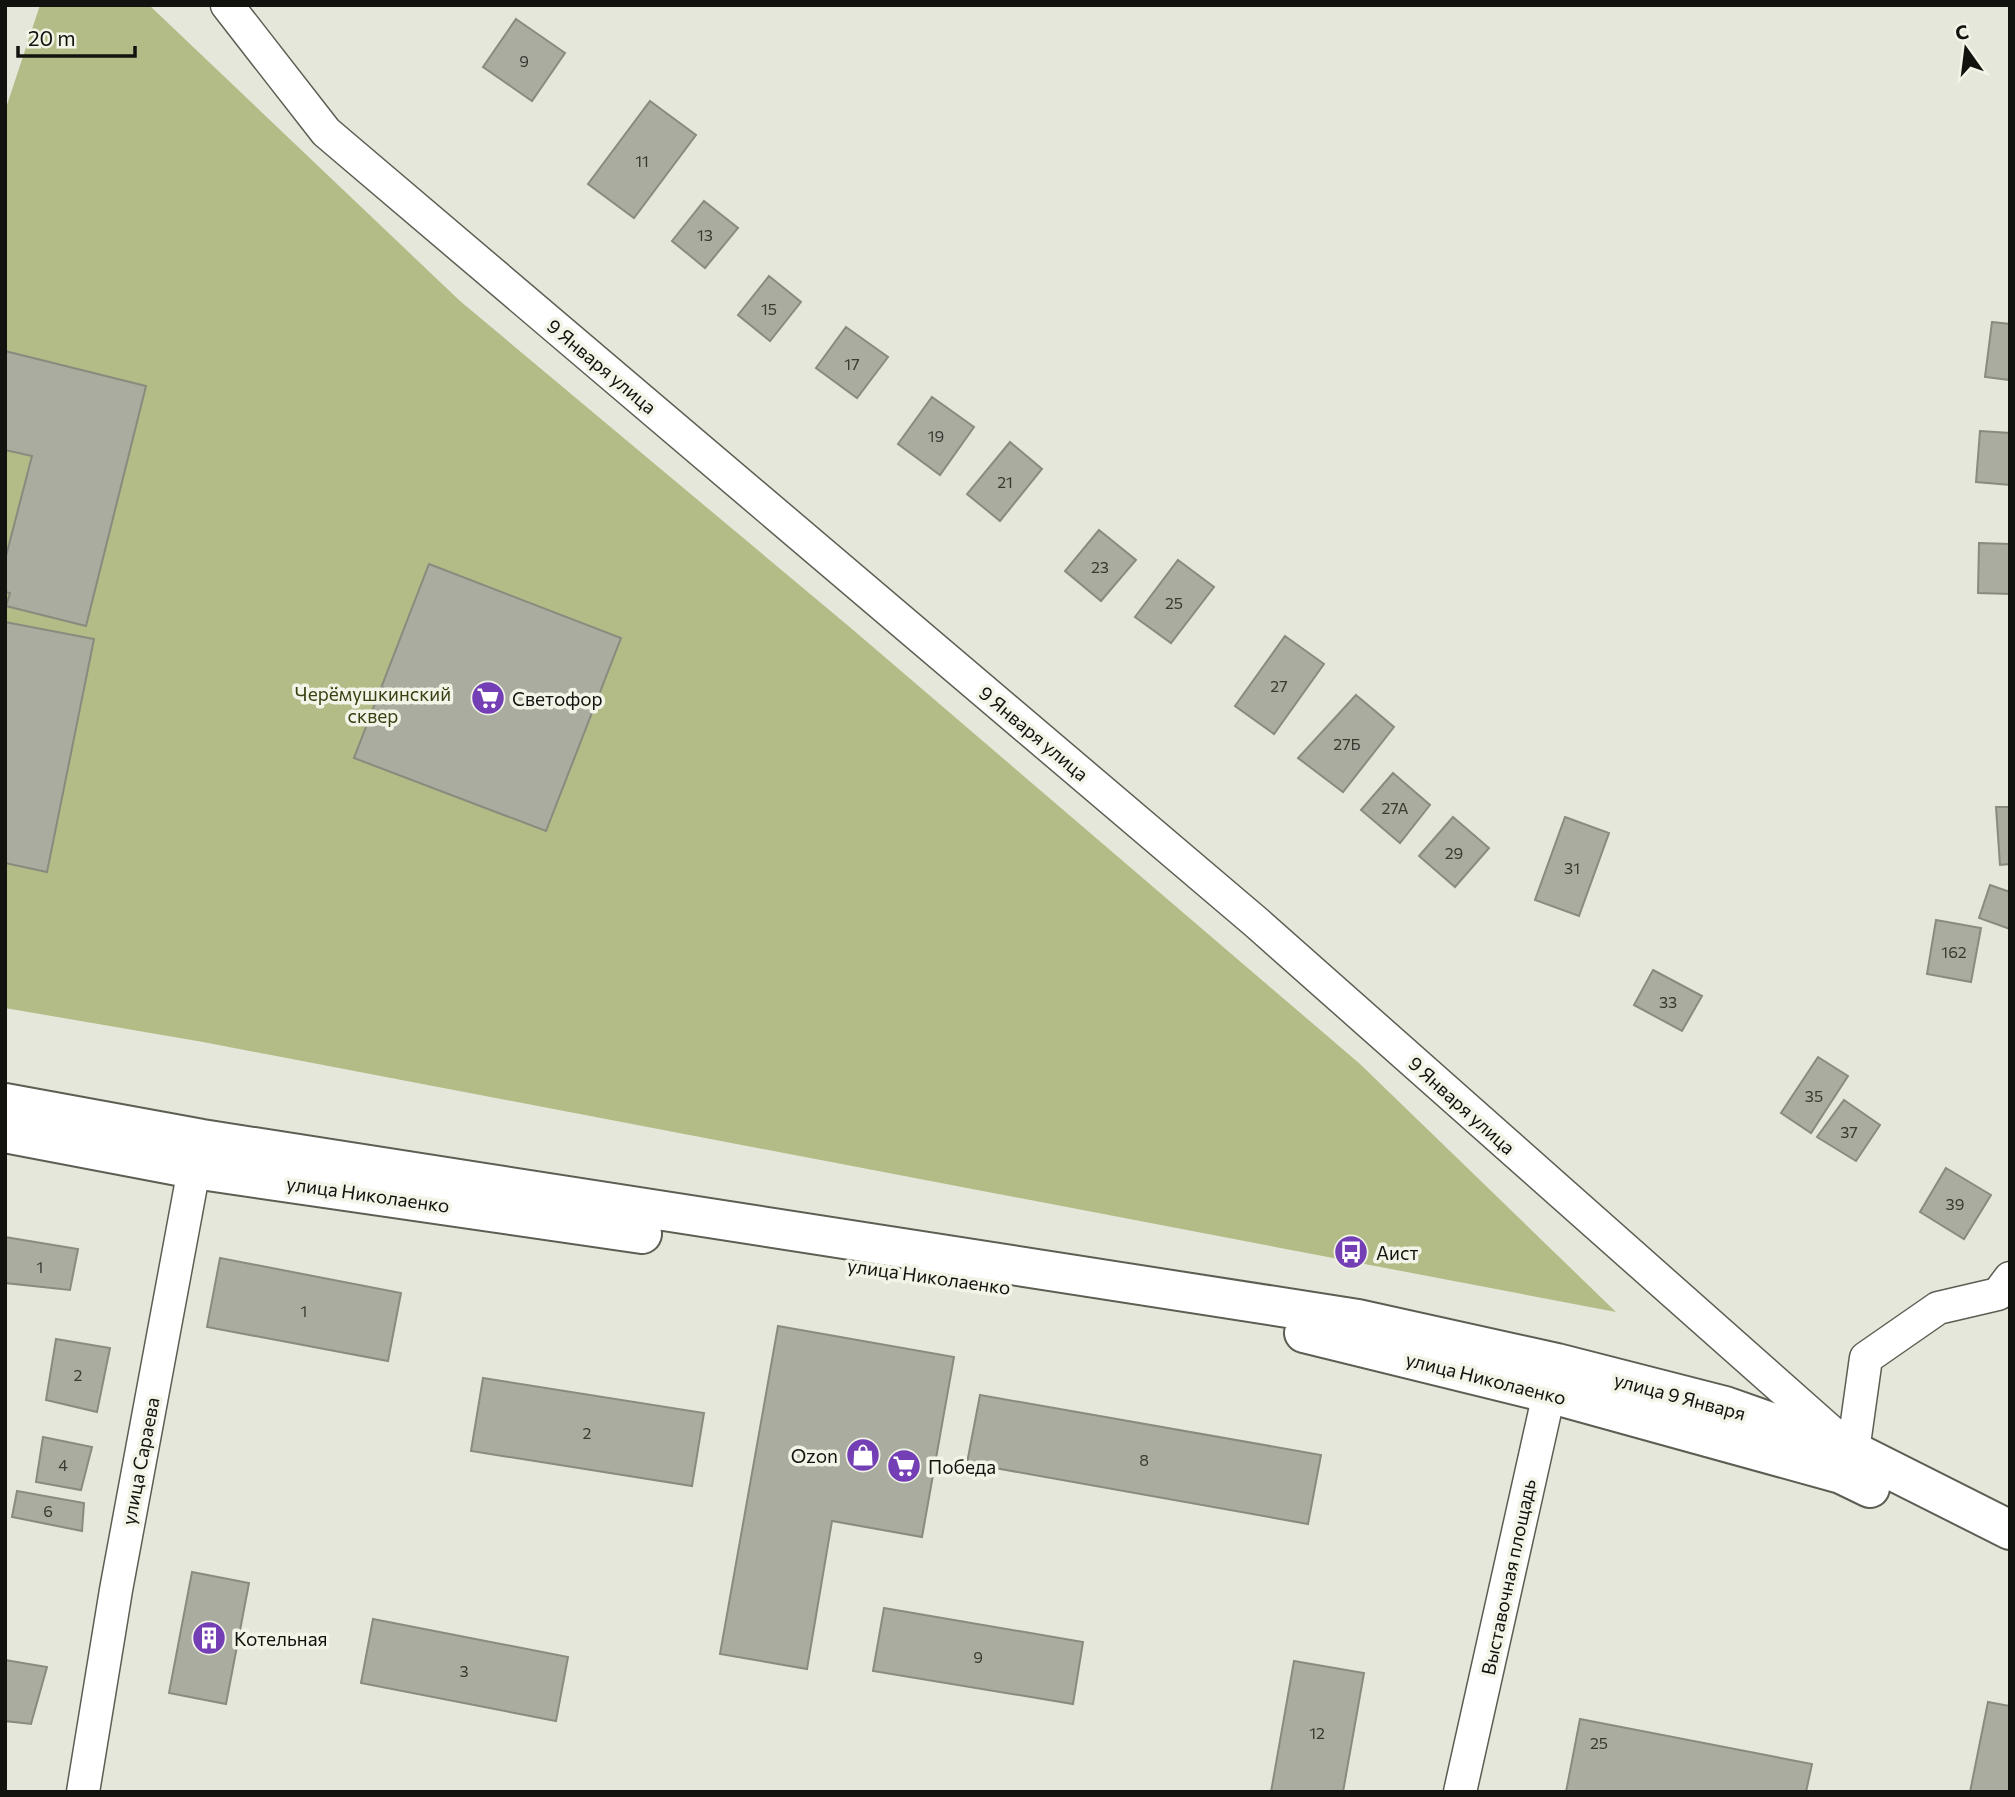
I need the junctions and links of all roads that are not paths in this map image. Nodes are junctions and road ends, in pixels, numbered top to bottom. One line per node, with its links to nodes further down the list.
1 (227, 5): 9 (street, 9 Января улица)
2 (5, 1103): 4 (main road, улица Николаенко)
3 (5, 1133): 5 (main road, улица Николаенко)
4 (176, 1134): 5 (street); 7 (main road, улица Николаенко)
5 (194, 1169): 8 (main road, улица Николаенко); 12 (street, улица Сараева)
6 (2010, 1278): 9 (street)
7 (1333, 1314): 8 (main road, улица 9 Января)
8 (1552, 1378): 9 (main road, улица 9 Января); 13 (street, Выставочная площадь)
9 (1847, 1463): 10 (main road, улица 9 Января); 11 (main road, улица 9 Января)
10 (2010, 1530)
11 (2010, 1556)
12 (83, 1792)
13 (1460, 1792)

